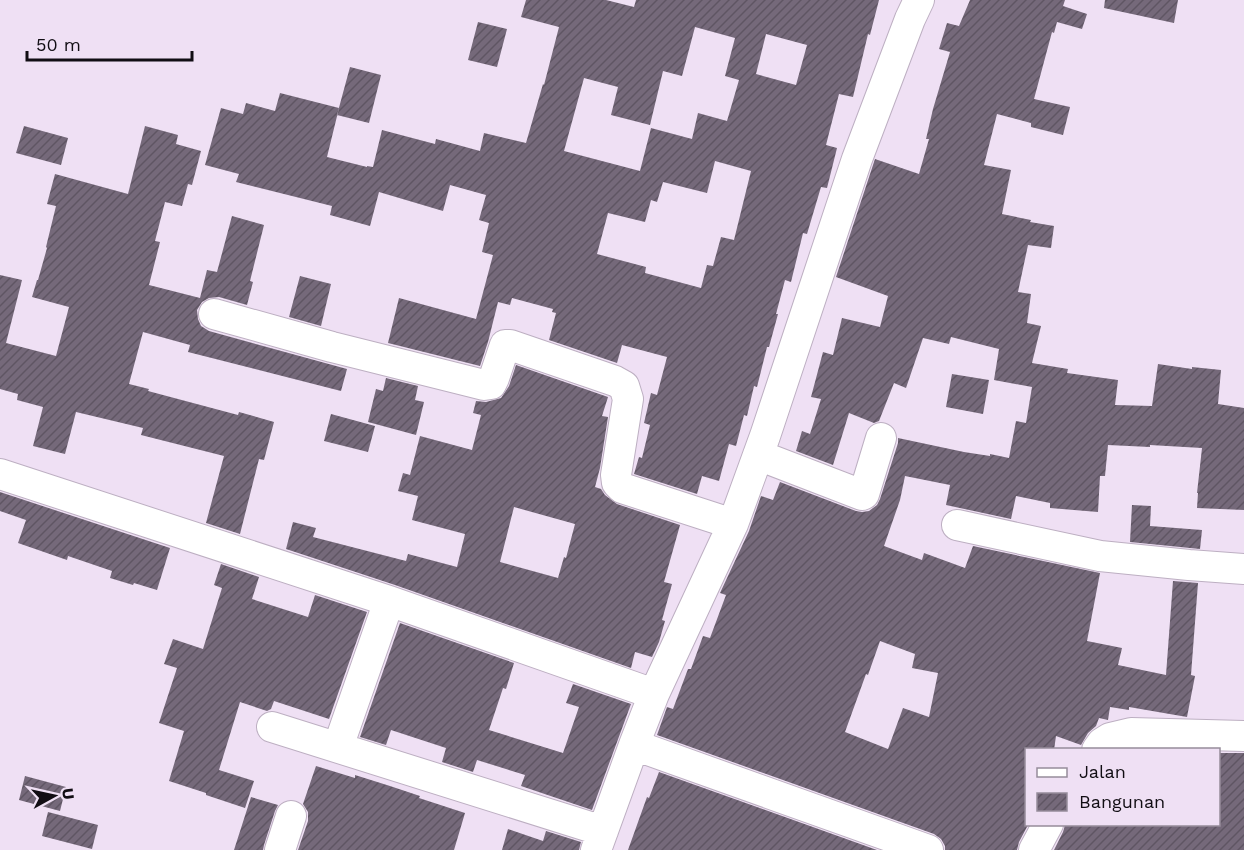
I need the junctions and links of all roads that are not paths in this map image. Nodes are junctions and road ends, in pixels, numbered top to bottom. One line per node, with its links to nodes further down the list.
1 (919, 0): 4 (street)
2 (214, 314): 6 (street)
3 (881, 438): 4 (street)
4 (758, 455): 6 (street)
5 (0, 474): 9 (street)
6 (733, 524): 10 (street)
7 (957, 525): 8 (street)
8 (1244, 569)
9 (389, 601): 10 (street); 14 (street)
10 (654, 694): 13 (street)
11 (272, 727): 14 (street)
12 (1244, 736): 15 (street)
13 (634, 745): 18 (street); 20 (street)
14 (338, 747): 18 (street)
15 (1098, 748)
16 (291, 816): 19 (street)
17 (1047, 826): 21 (street)
18 (600, 841)
19 (280, 850)
20 (928, 850)
21 (1034, 850)

